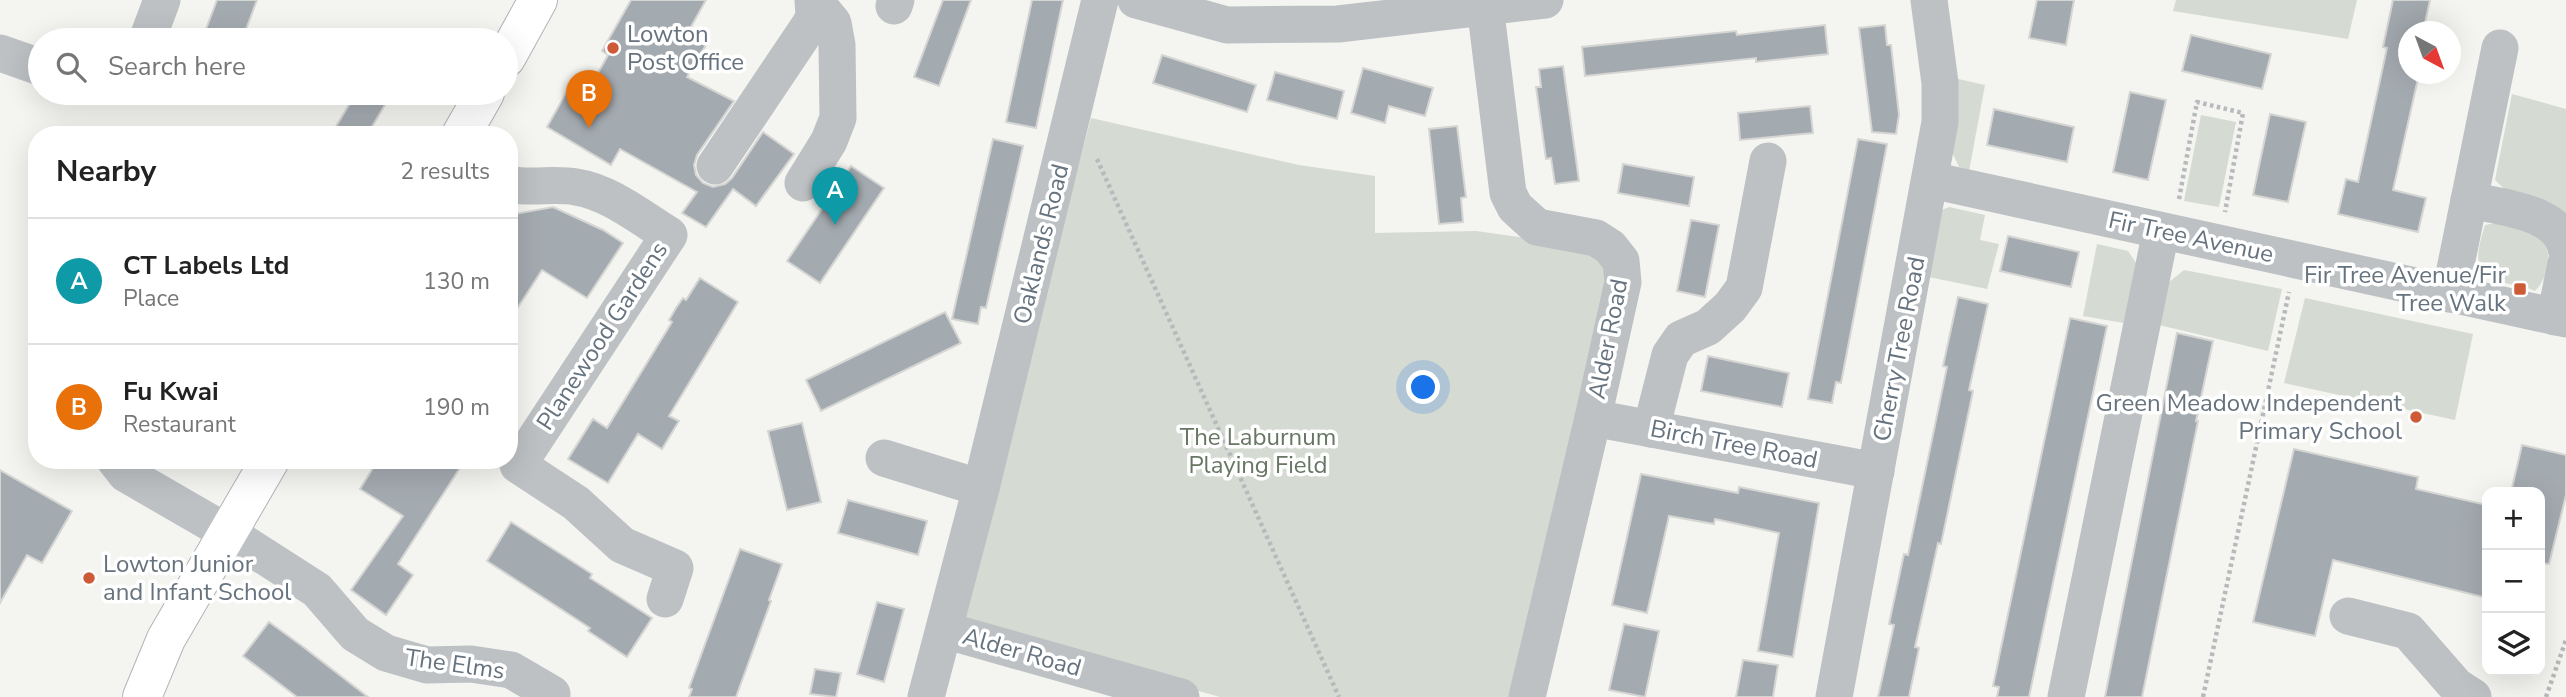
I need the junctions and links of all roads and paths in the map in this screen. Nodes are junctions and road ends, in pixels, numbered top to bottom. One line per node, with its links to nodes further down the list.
1 (162, 0): 10 (street)
2 (538, 0): 11 (main road)
3 (814, 0): 19 (street); 21 (street)
4 (1100, 0): 40 (street, Oaklands Road)
5 (1136, 0): 9 (street)
6 (1545, 0): 8 (street)
7 (1929, 0): 20 (street, Cherry Tree Road)
8 (1485, 5): 9 (street); 31 (street, Alder Road)
9 (1337, 12)
10 (152, 28)
11 (518, 36)
12 (2500, 48): 23 (street)
13 (0, 53): 14 (street)
14 (28, 63)
15 (478, 105): 16 (main road)
16 (466, 126)
17 (1097, 158): 50 (path)
18 (1768, 161): 32 (street)
19 (715, 166)
20 (1931, 180): 24 (street, Fir Tree Avenue); 39 (street, Cherry Tree Road)
21 (803, 183)
22 (518, 186): 33 (street, Planewood Gardens)
23 (2469, 200): 26 (street); 29 (street)
24 (2166, 232): 25 (street, Fir Tree Avenue); 25 (path); 53 (street)
25 (2219, 243): 27 (street, Fir Tree Avenue)
26 (2566, 248)
27 (2296, 260): 29 (street, Fir Tree Avenue); 54 (path)
28 (2566, 264): 30 (street, Fir Tree Avenue)
29 (2451, 294): 30 (street, Fir Tree Avenue)
30 (2561, 318)
31 (1593, 418): 32 (street, Birch Tree Road); 51 (street, Alder Road)
32 (1651, 429): 39 (street, Birch Tree Road)
33 (521, 434): 34 (street, Planewood Gardens)
34 (518, 457)
35 (884, 458): 40 (street)
36 (518, 466): 42 (street, Planewood Gardens)
37 (122, 469): 41 (street, The Elms)
38 (265, 469): 41 (main road)
39 (1875, 471): 52 (street, Cherry Tree Road)
40 (981, 488): 44 (street, Oaklands Road)
41 (228, 533): 46 (street, The Elms); 47 (main road)
42 (665, 598)
43 (2348, 617): 55 (street)
44 (944, 630): 48 (street, Oaklands Road); 49 (street, Alder Road)
45 (2566, 640): 56 (path)
46 (552, 694)
47 (142, 697)
48 (926, 697)
49 (1181, 697)
50 (1339, 697)
51 (1527, 697)
52 (1834, 697)
53 (2066, 697)
54 (2203, 697)
55 (2473, 697)
56 (2546, 697)

